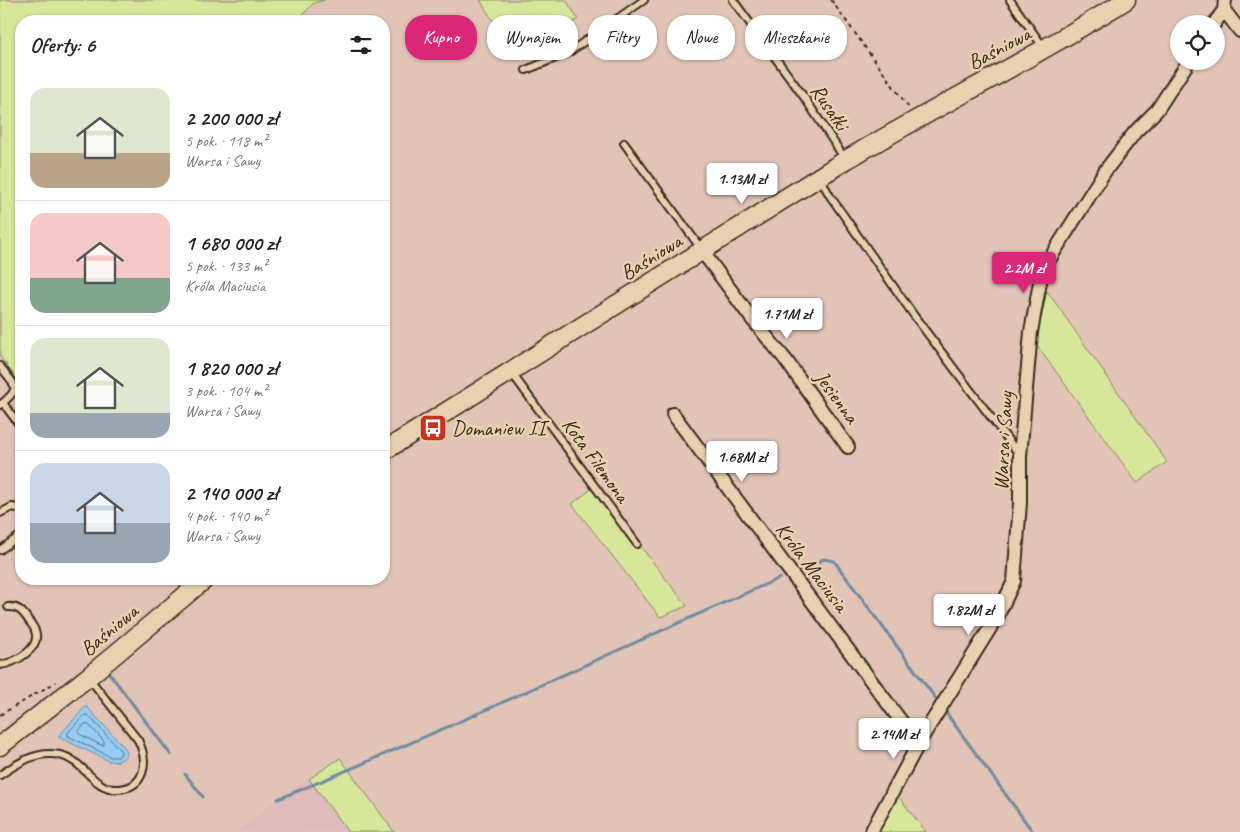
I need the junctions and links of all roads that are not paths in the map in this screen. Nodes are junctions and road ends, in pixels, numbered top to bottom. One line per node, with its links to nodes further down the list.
1 (644, 0): 8 (lane)
2 (733, 0): 11 (lane, Rusałki)
3 (1010, 0): 7 (lane)
4 (1126, 0): 7 (main road, Baśniowa)
5 (1224, 5): 6 (street)
6 (1240, 31)
7 (1045, 49): 11 (main road, Baśniowa)
8 (526, 70)
9 (1183, 70): 21 (street, Warsa i Sawy)
10 (624, 143): 13 (lane)
11 (846, 160): 12 (main road, Baśniowa)
12 (819, 176): 13 (main road, Baśniowa); 21 (lane)
13 (702, 251): 15 (main road, Baśniowa); 20 (street, Jesienna)
14 (0, 366): 16 (lane)
15 (510, 371): 19 (main road, Baśniowa); 25 (lane, Kota Filemona)
16 (2, 404): 18 (lane)
17 (673, 414): 31 (street, Króla Maciusia)
18 (15, 420)
19 (390, 447)
20 (848, 447)
21 (1020, 456): 31 (street, Warsa i Sawy)
22 (15, 507): 23 (lane)
23 (0, 513)
24 (15, 539): 26 (lane)
25 (637, 544)
26 (0, 550)
27 (198, 585): 30 (main road, Baśniowa)
28 (8, 607): 29 (lane)
29 (0, 665)
30 (88, 677): 32 (main road, Baśniowa); 33 (lane)
31 (918, 744): 34 (street, Warsa i Sawy)
32 (0, 746)
33 (0, 775)
34 (871, 832)

